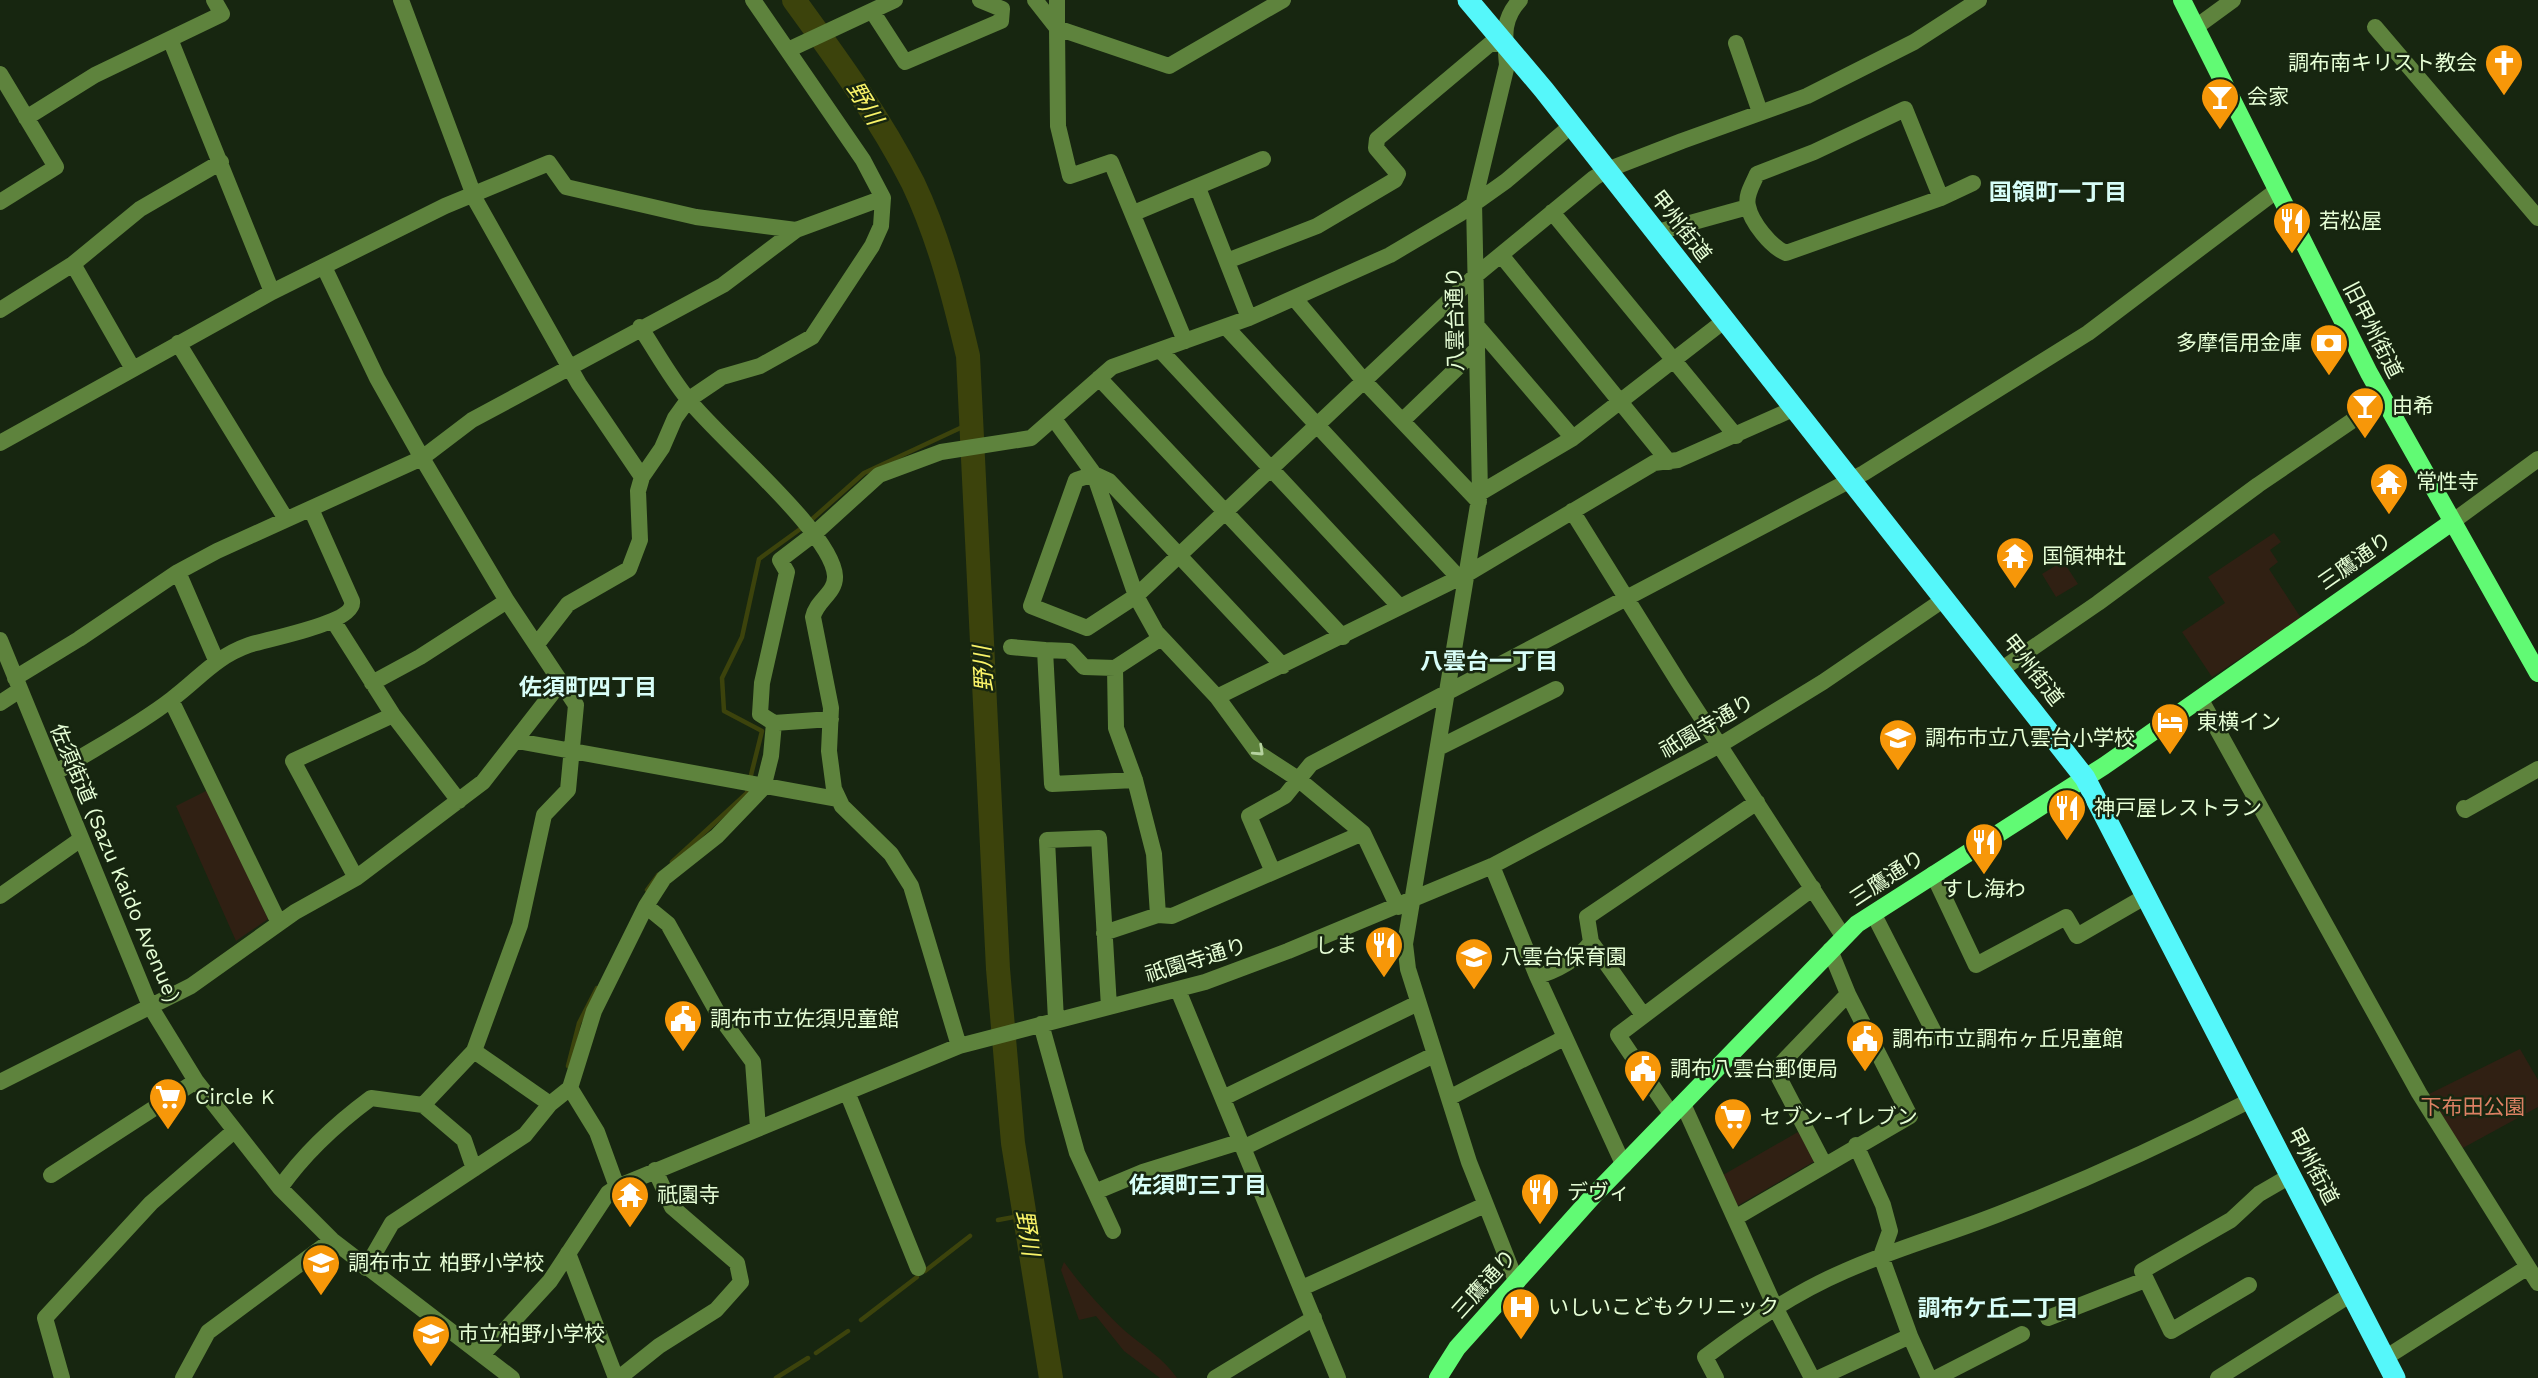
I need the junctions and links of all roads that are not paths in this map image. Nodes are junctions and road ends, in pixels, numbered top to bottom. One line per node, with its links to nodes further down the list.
1 (214, 0): 18 (street)
2 (401, 0): 33 (street)
3 (753, 0): 21 (street)
4 (895, 0): 14 (street)
5 (980, 0): 14 (street)
6 (1035, 0): 17 (street)
7 (1057, 0): 17 (street)
8 (1283, 0): 17 (street)
9 (1520, 0): 19 (street)
10 (1979, 0): 24 (street)
11 (2182, 0): 15 (main road, 旧甲州街道)
12 (2233, 0): 15 (street)
13 (1471, 4): 19 (highway, 甲州街道)
14 (872, 11): 21 (street)
15 (2196, 27): 32 (main road, 旧甲州街道)
16 (2375, 27): 41 (street)
17 (1057, 28): 40 (street)
18 (170, 38): 25 (street); 28 (street)
19 (1498, 43): 22 (highway, 甲州街道); 45 (street)
20 (1736, 43): 24 (street)
21 (791, 48): 34 (street)
22 (1514, 64): 26 (highway, 甲州街道); 37 (street, 八雲台通り)
23 (0, 74): 25 (street)
24 (1760, 112): 29 (street)
25 (26, 118): 36 (street)
26 (1572, 125): 29 (highway, 甲州街道); 37 (street)
27 (1263, 159): 31 (street)
28 (221, 162): 46 (street); 49 (street)
29 (1607, 170): 39 (street); 43 (highway, 甲州街道)
30 (1973, 183): 35 (street)
31 (1198, 188): 40 (street); 45 (street)
32 (2276, 191): 67 (main road, 旧甲州街道); 82 (street)
33 (474, 192): 42 (street); 47 (street); 62 (street)
34 (883, 198): 42 (street); 66 (street)
35 (1941, 198): 38 (street); 38 (street)
36 (0, 202)
37 (1475, 202): 48 (street, 八雲台通り); 50 (street)
38 (1748, 207): 43 (street)
39 (1552, 212): 44 (street); 61 (street)
40 (1134, 213): 57 (street)
41 (2538, 218)
42 (796, 230): 55 (street)
43 (1654, 233): 53 (highway, 甲州街道)
44 (1501, 255): 48 (street); 68 (street)
45 (1227, 261): 52 (street)
46 (73, 264): 51 (street); 63 (street)
47 (324, 267): 49 (street); 76 (street)
48 (1475, 275): 54 (street, 八雲台通り); 65 (street)
49 (272, 292): 58 (street)
50 (1295, 299): 52 (street); 65 (street)
51 (0, 310)
52 (1249, 318): 56 (street)
53 (1724, 321): 61 (street); 69 (highway, 甲州街道)
54 (1477, 326): 59 (street, 八雲台通り); 74 (street)
55 (640, 327): 62 (street); 66 (street)
56 (1226, 327): 57 (street); 72 (street)
57 (1185, 341): 60 (street)
58 (178, 343): 63 (street); 87 (street)
59 (1477, 349): 71 (street); 83 (street, 八雲台通り)
60 (1160, 350): 64 (street); 79 (street)
61 (1674, 360): 68 (street); 73 (street)
62 (570, 367): 76 (street); 81 (street)
63 (133, 369): 75 (street)
64 (1099, 378): 70 (street); 86 (street)
65 (1364, 381): 71 (street); 72 (street)
66 (688, 400): 81 (street); 89 (street)
67 (2384, 400): 88 (main road, 旧甲州街道); 108 (street)
68 (1620, 401): 74 (street); 78 (street)
69 (1793, 409): 73 (street); 82 (highway, 甲州街道)
70 (1054, 419): 80 (street); 89 (street)
71 (1402, 421): 83 (street)
72 (1317, 425): 79 (street); 92 (street)
73 (1736, 436): 78 (street)
74 (1573, 438): 83 (street)
75 (0, 443)
76 (422, 458): 84 (street); 96 (street)
77 (2538, 459): 88 (street)
78 (1669, 462): 85 (street)
79 (1271, 468): 86 (street); 97 (street)
80 (1094, 474): 90 (street); 93 (street); 93 (street)
81 (642, 477): 102 (street)
82 (1849, 480): 94 (street); 95 (highway, 甲州街道)
83 (1480, 497): 92 (street, 八雲台通り)
84 (311, 509): 87 (street); 98 (street)
85 (1572, 511): 92 (street); 94 (street)
86 (1225, 512): 90 (street); 99 (street)
87 (286, 519): 91 (street)
88 (2452, 522): 109 (main road, 旧甲州街道); 117 (main road, 三鷹通り)
89 (814, 534): 120 (street); 121 (street)
90 (1178, 556): 93 (street); 106 (street)
91 (178, 572): 105 (street); 112 (street)
92 (1463, 576): 97 (street); 114 (street, 八雲台通り)
93 (1136, 596): 100 (street)
94 (1625, 597): 114 (street); 123 (street)
95 (1946, 598): 108 (highway, 甲州街道); 123 (street, 祇園寺通り)
96 (507, 601): 102 (street); 111 (street)
97 (1400, 607): 99 (street)
98 (334, 622): 105 (street); 111 (street)
99 (1343, 636): 106 (street)
100 (1161, 638): 107 (street); 115 (street)
101 (0, 640): 112 (street, 佐須街道 (Sazu Kaido Avenue))
102 (537, 644): 110 (street)
103 (1011, 646): 104 (street)
104 (1045, 650): 107 (street); 130 (street)
105 (215, 660): 116 (street)
106 (1283, 666): 115 (street)
107 (1115, 667): 130 (street)
108 (2002, 669): 128 (highway, 甲州街道)
109 (2538, 673)
110 (561, 682): 122 (street); 125 (street)
111 (372, 683): 119 (street)
112 (18, 684): 118 (street); 127 (street, 佐須街道 (Sazu Kaido Avenue))
113 (1556, 689): 124 (street)
114 (1448, 692): 124 (street, 八雲台通り); 129 (street)
115 (1217, 697): 129 (street, one-way to 129)
116 (171, 700): 127 (street); 149 (street)
117 (2201, 700): 128 (main road, 三鷹通り); 196 (street)
118 (0, 704)
119 (393, 715): 133 (street); 141 (street)
120 (831, 719): 121 (street); 132 (street)
121 (774, 723): 131 (street)
122 (517, 741): 125 (street); 133 (street)
123 (1720, 745): 134 (street); 138 (street, 祇園寺通り)
124 (1438, 748): 145 (street, 八雲台通り)
125 (573, 751): 131 (street); 165 (street)
126 (2538, 769): 135 (street)
127 (55, 773): 137 (street, 佐須街道 (Sazu Kaido Avenue))
128 (2085, 778): 140 (main road, 三鷹通り); 143 (highway, 甲州街道)
129 (1298, 779): 136 (street); 139 (street)
130 (1135, 780): 148 (street)
131 (763, 788): 132 (street); 146 (street)
132 (837, 799): 164 (street)
133 (459, 801): 141 (street)
134 (1757, 802): 142 (street); 152 (street)
135 (2464, 808)
136 (1363, 833): 139 (street); 145 (street)
137 (81, 839): 144 (street); 158 (street, 佐須街道 (Sazu Kaido Avenue))
138 (1492, 866): 145 (street, 祇園寺通り); 154 (street)
139 (1273, 872): 148 (street)
140 (1933, 874): 143 (street); 147 (main road, 三鷹通り)
141 (356, 878): 149 (street)
142 (1813, 888): 151 (street); 160 (street)
143 (2148, 895): 173 (highway, 甲州街道)
144 (0, 896)
145 (1405, 904): 155 (street, 祇園寺通り); 157 (street, 八雲台通り)
146 (646, 906): 169 (street); 177 (street)
147 (1873, 914): 151 (main road, 三鷹通り); 163 (street)
148 (1158, 915): 150 (street)
149 (279, 923): 158 (street)
150 (1104, 933): 159 (street); 161 (street)
151 (1843, 936): 153 (main road, 三鷹通り)
152 (1591, 942): 154 (street); 160 (street)
153 (1830, 950): 156 (street); 176 (main road, 三鷹通り)
154 (1536, 975): 162 (street)
155 (1178, 990): 159 (street, 祇園寺通り); 171 (street)
156 (1848, 993): 180 (street); 181 (street)
157 (1418, 1003): 166 (street, 八雲台通り); 171 (street)
158 (150, 1006): 167 (street, 佐須街道 (Sazu Kaido Avenue)); 168 (street)
159 (1109, 1007): 161 (street, 祇園寺通り)
160 (1643, 1016): 176 (street)
161 (1049, 1022): 164 (street, 祇園寺通り); 189 (street)
162 (1564, 1038): 172 (street); 182 (street)
163 (1937, 1038)
164 (967, 1044): 170 (street, 祇園寺通り)
165 (474, 1051): 174 (street); 175 (street)
166 (1434, 1055): 172 (street, 八雲台通り); 179 (street)
167 (195, 1081): 178 (street, 佐須街道 (Sazu Kaido Avenue)); 185 (street)
168 (0, 1082)
169 (570, 1088): 174 (street); 187 (street)
170 (847, 1092): 177 (street, 祇園寺通り); 198 (street)
171 (1223, 1098): 179 (street)
172 (1449, 1098): 190 (street, 八雲台通り)
173 (2251, 1100): 186 (highway, 甲州街道); 195 (street)
174 (550, 1104): 183 (street)
175 (424, 1105): 183 (street); 188 (street)
176 (1678, 1109): 182 (main road, 三鷹通り); 191 (street)
177 (758, 1128): 184 (street, 祇園寺通り)
178 (234, 1132): 188 (street, 佐須街道 (Sazu Kaido Avenue)); 212 (street)
179 (1242, 1144): 189 (street); 203 (street)
180 (1856, 1145): 181 (street); 195 (street)
181 (1824, 1164): 191 (street)
182 (1624, 1166): 200 (main road, 三鷹通り)
183 (474, 1169): 197 (street)
184 (655, 1170): 187 (street, 祇園寺通り); 215 (street)
185 (51, 1175)
186 (2290, 1176): 199 (street); 204 (highway, 甲州街道)
187 (617, 1187): 194 (street, 祇園寺通り)
188 (280, 1188): 193 (street, 佐須街道 (Sazu Kaido Avenue))
189 (1096, 1192): 192 (street)
190 (1485, 1205): 200 (street, 八雲台通り); 203 (street)
191 (1735, 1218): 205 (street)
192 (1113, 1231)
193 (332, 1240): 197 (street, 佐須街道 (Sazu Kaido Avenue)); 213 (street)
194 (568, 1253): 210 (street, 祇園寺通り); 215 (street)
195 (1881, 1256): 205 (street); 209 (street)
196 (2528, 1267): 201 (street); 211 (street)
197 (366, 1268): 210 (street, 佐須街道 (Sazu Kaido Avenue))
198 (918, 1268)
199 (2145, 1280): 202 (street); 207 (street)
200 (1516, 1281): 218 (main road, 三鷹通り)
201 (2538, 1283)
202 (2249, 1285)
203 (1301, 1288): 206 (street)
204 (2353, 1293): 211 (highway, 甲州街道); 224 (street)
205 (1775, 1307): 219 (street); 220 (street)
206 (1314, 1318): 216 (street); 217 (street)
207 (2048, 1318)
208 (2022, 1334): 223 (street)
209 (1910, 1336): 221 (street); 222 (street)
210 (482, 1355): 214 (street, 佐須街道 (Sazu Kaido Avenue))
211 (2385, 1358): 225 (highway, 甲州街道)
212 (62, 1378)
213 (183, 1378)
214 (512, 1378)
215 (618, 1378)
216 (1215, 1378)
217 (1338, 1378)
218 (1438, 1378)
219 (1716, 1378)
220 (1812, 1378)
221 (1819, 1378)
222 (1929, 1378)
223 (1936, 1378)
224 (2218, 1378)
225 (2395, 1378)

